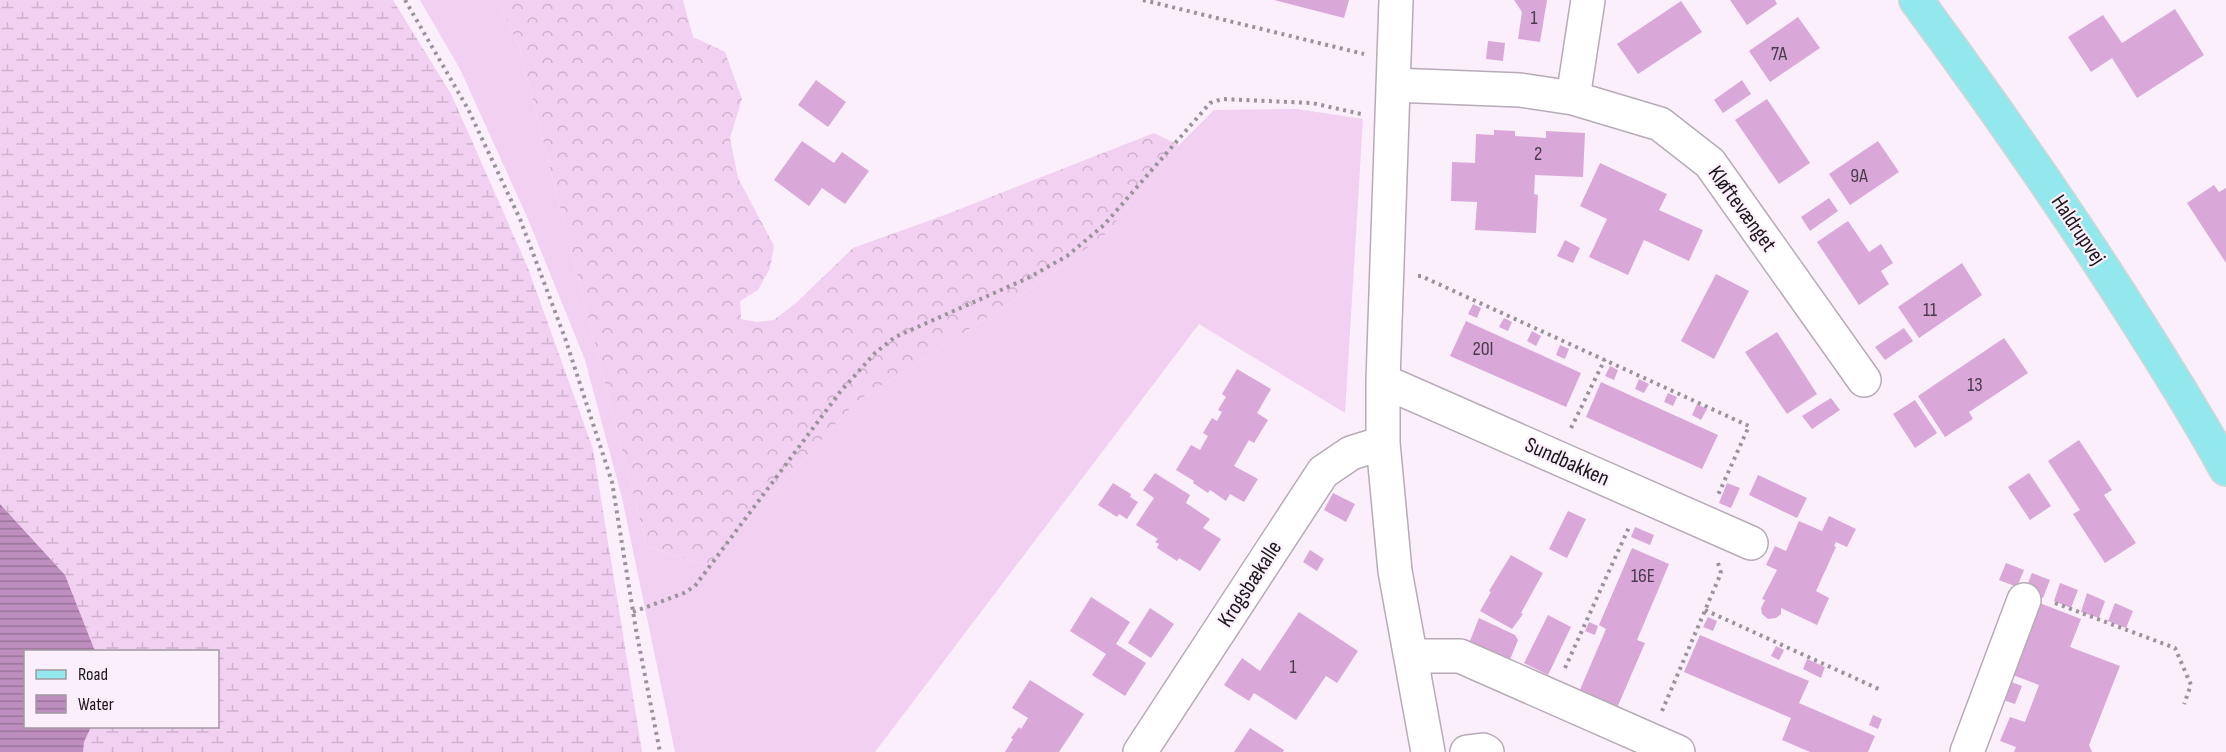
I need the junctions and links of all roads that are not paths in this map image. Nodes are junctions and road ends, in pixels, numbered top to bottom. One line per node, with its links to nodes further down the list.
1 (1396, 0): 4 (street)
2 (1588, 0): 5 (street)
3 (1916, 0): 9 (main road, Haldrupvej)
4 (1393, 73): 5 (street, Kløftevænget); 7 (street)
5 (1573, 98): 6 (street, Kløftevænget)
6 (1864, 380)
7 (1383, 381): 8 (street); 10 (street, Sundbakken)
8 (1383, 443): 12 (street); 13 (street, Krogsbækalle)
9 (2226, 469)
10 (1750, 543)
11 (2024, 600): 18 (street)
12 (1411, 656): 14 (street); 17 (street)
13 (1140, 752)
14 (1428, 752)
15 (1467, 752): 16 (street)
16 (1487, 752)
17 (1678, 752)
18 (1967, 752)

